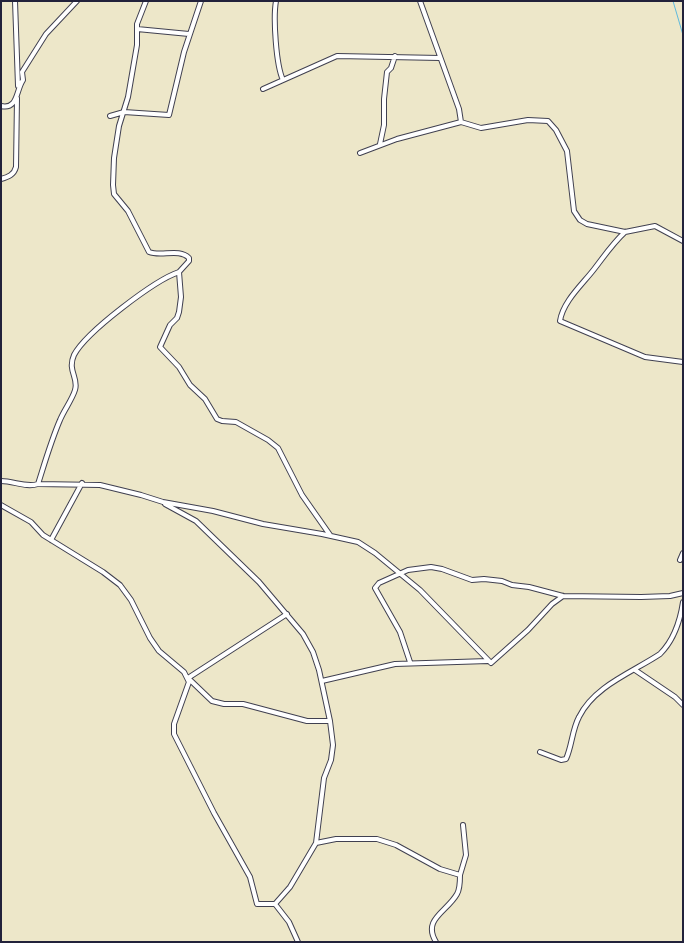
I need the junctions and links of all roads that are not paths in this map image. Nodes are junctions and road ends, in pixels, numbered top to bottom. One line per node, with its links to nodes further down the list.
1 (15, 1): 12 (street)
2 (77, 1): 12 (street)
3 (146, 1): 7 (street)
4 (201, 1): 8 (street)
5 (276, 1): 11 (street)
6 (420, 1): 10 (street)
7 (137, 29): 8 (street); 16 (street)
8 (189, 34): 16 (street)
9 (395, 56): 10 (street); 11 (street); 19 (street)
10 (440, 58): 18 (street)
11 (283, 80): 13 (street)
12 (18, 86): 14 (street)
13 (263, 89)
14 (17, 98): 15 (street); 21 (street)
15 (1, 106)
16 (124, 112): 17 (street); 24 (street)
17 (110, 116)
18 (461, 122): 19 (street); 22 (street)
19 (380, 144): 20 (street)
20 (360, 153)
21 (1, 179)
22 (625, 232): 23 (street); 25 (street)
23 (683, 241)
24 (179, 272): 28 (street); 31 (street)
25 (683, 362)
26 (1, 482): 28 (street)
27 (82, 483): 28 (street); 29 (street); 32 (street)
28 (38, 484)
29 (163, 502): 31 (street); 39 (street)
30 (1, 505): 32 (street)
31 (330, 535): 35 (street)
32 (51, 540): 43 (street)
33 (683, 553): 34 (street)
34 (680, 560)
35 (400, 573): 37 (street); 40 (street); 41 (street)
36 (683, 593): 37 (street)
37 (563, 596): 40 (street)
38 (683, 602): 42 (street)
39 (287, 614): 43 (street); 44 (street)
40 (488, 661): 41 (street)
41 (410, 662): 44 (street)
42 (635, 670): 45 (street); 47 (street)
43 (188, 678): 46 (street); 51 (street)
44 (322, 681): 46 (street)
45 (683, 705)
46 (330, 721): 49 (street)
47 (540, 752)
48 (462, 825): 50 (street)
49 (316, 843): 50 (street); 51 (street)
50 (460, 875): 53 (street)
51 (275, 904): 52 (street)
52 (298, 942)
53 (436, 942)

